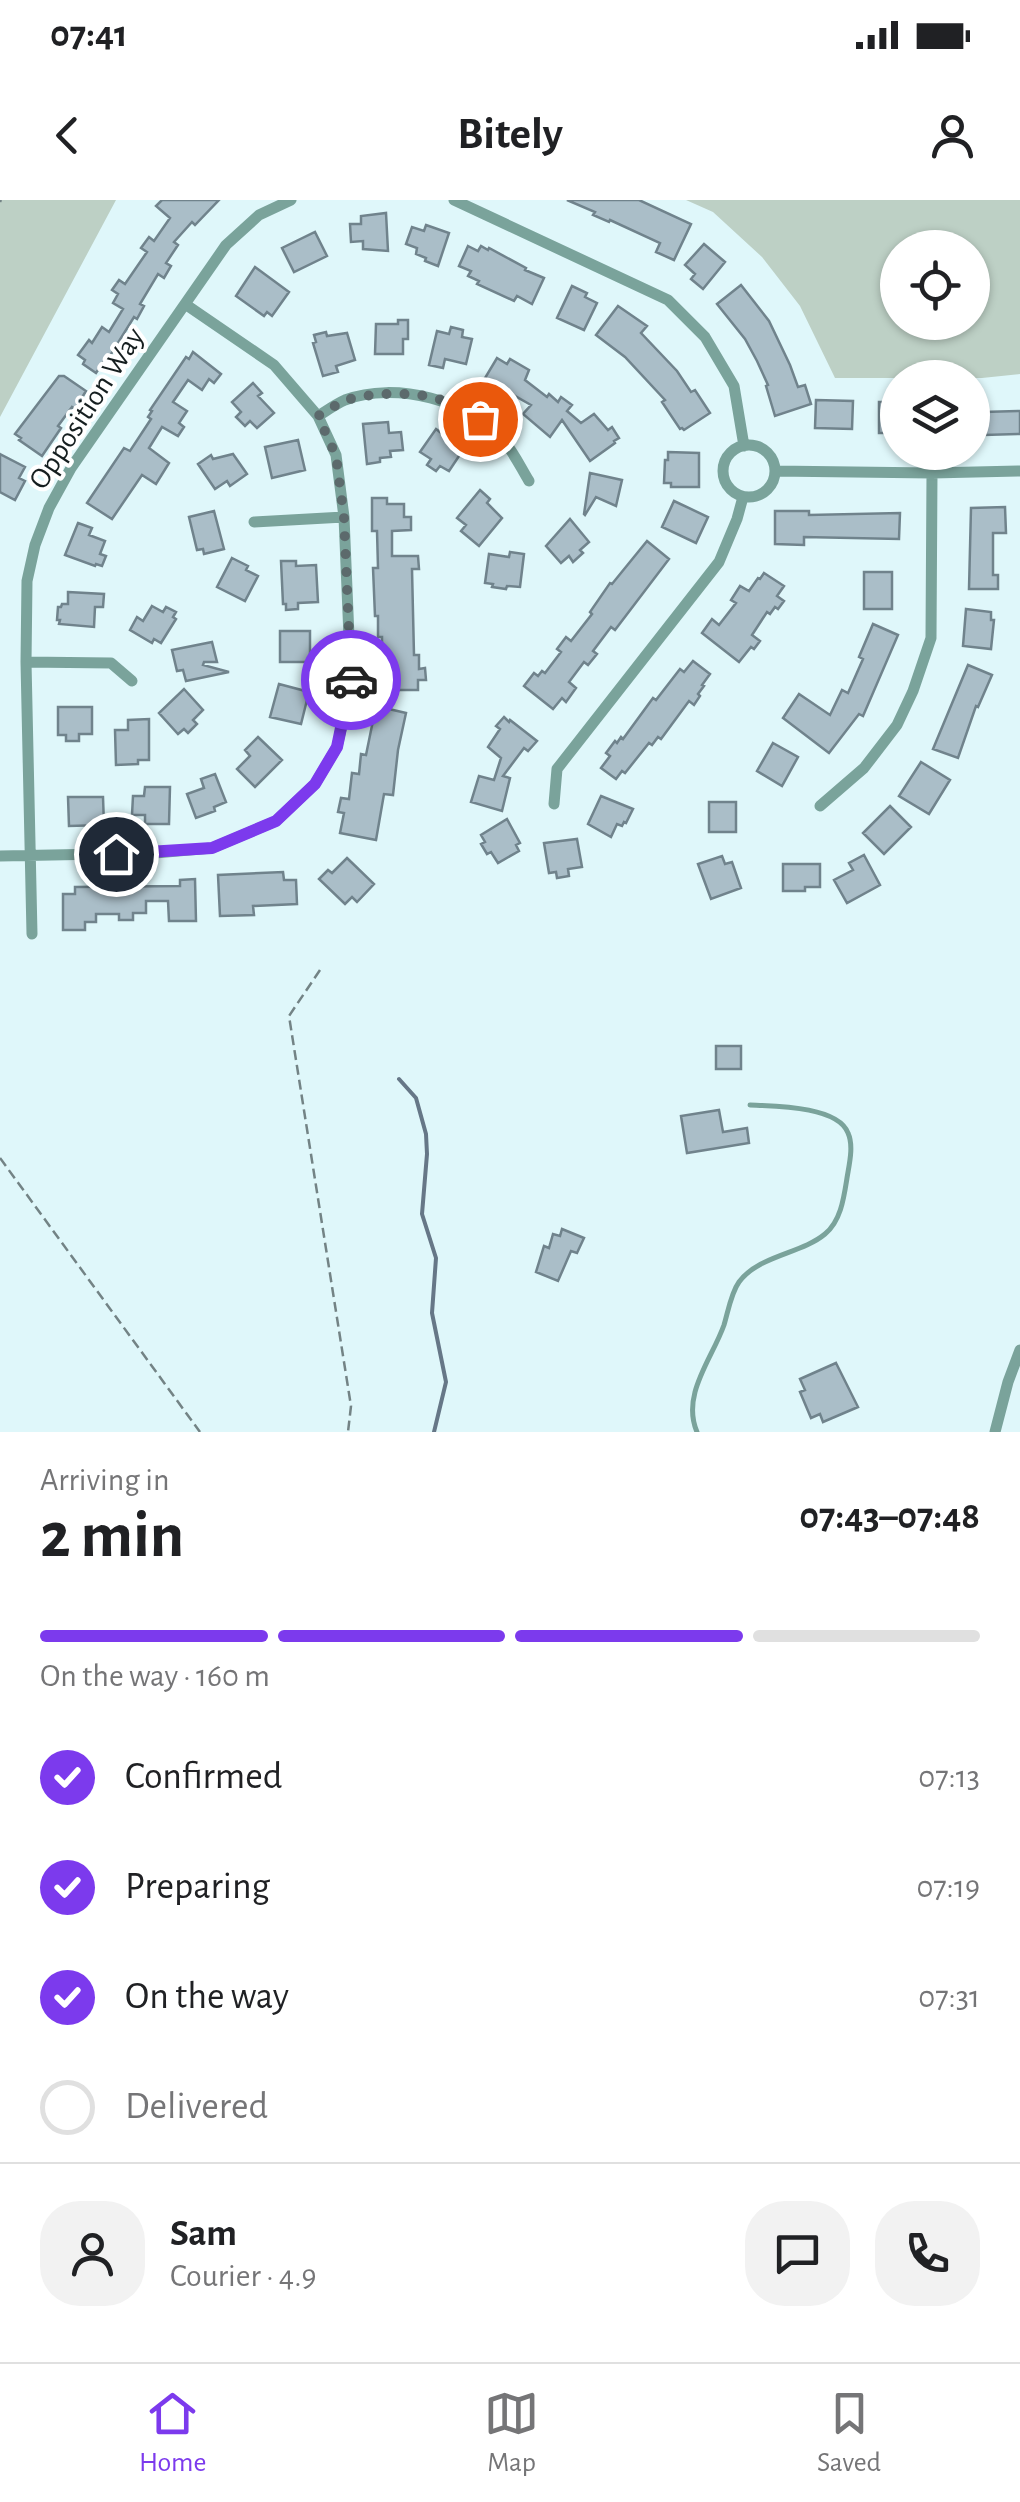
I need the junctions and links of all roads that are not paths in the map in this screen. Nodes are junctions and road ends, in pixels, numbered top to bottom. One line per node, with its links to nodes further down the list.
1 (291, 200): 3 (street, Opposition Way)
2 (454, 200): 5 (street)
3 (185, 304): 4 (street); 13 (street, Opposition Way)
4 (318, 416): 9 (street); 11 (street)
5 (744, 446): 6 (street); 10 (street)
6 (775, 472): 8 (street); 10 (street)
7 (1020, 472): 8 (street)
8 (932, 473): 16 (street)
9 (530, 481)
10 (743, 497): 15 (street)
11 (344, 517): 12 (street); 18 (street)
12 (254, 522)
13 (26, 662): 14 (street); 18 (street, Opposition Way)
14 (132, 681)
15 (554, 804)
16 (820, 806)
17 (0, 856): 18 (street)
18 (31, 856): 19 (street, Opposition Way)
19 (32, 934)
20 (750, 1105): 22 (lane)
21 (1020, 1350): 23 (street)
22 (697, 1432)
23 (995, 1432)

